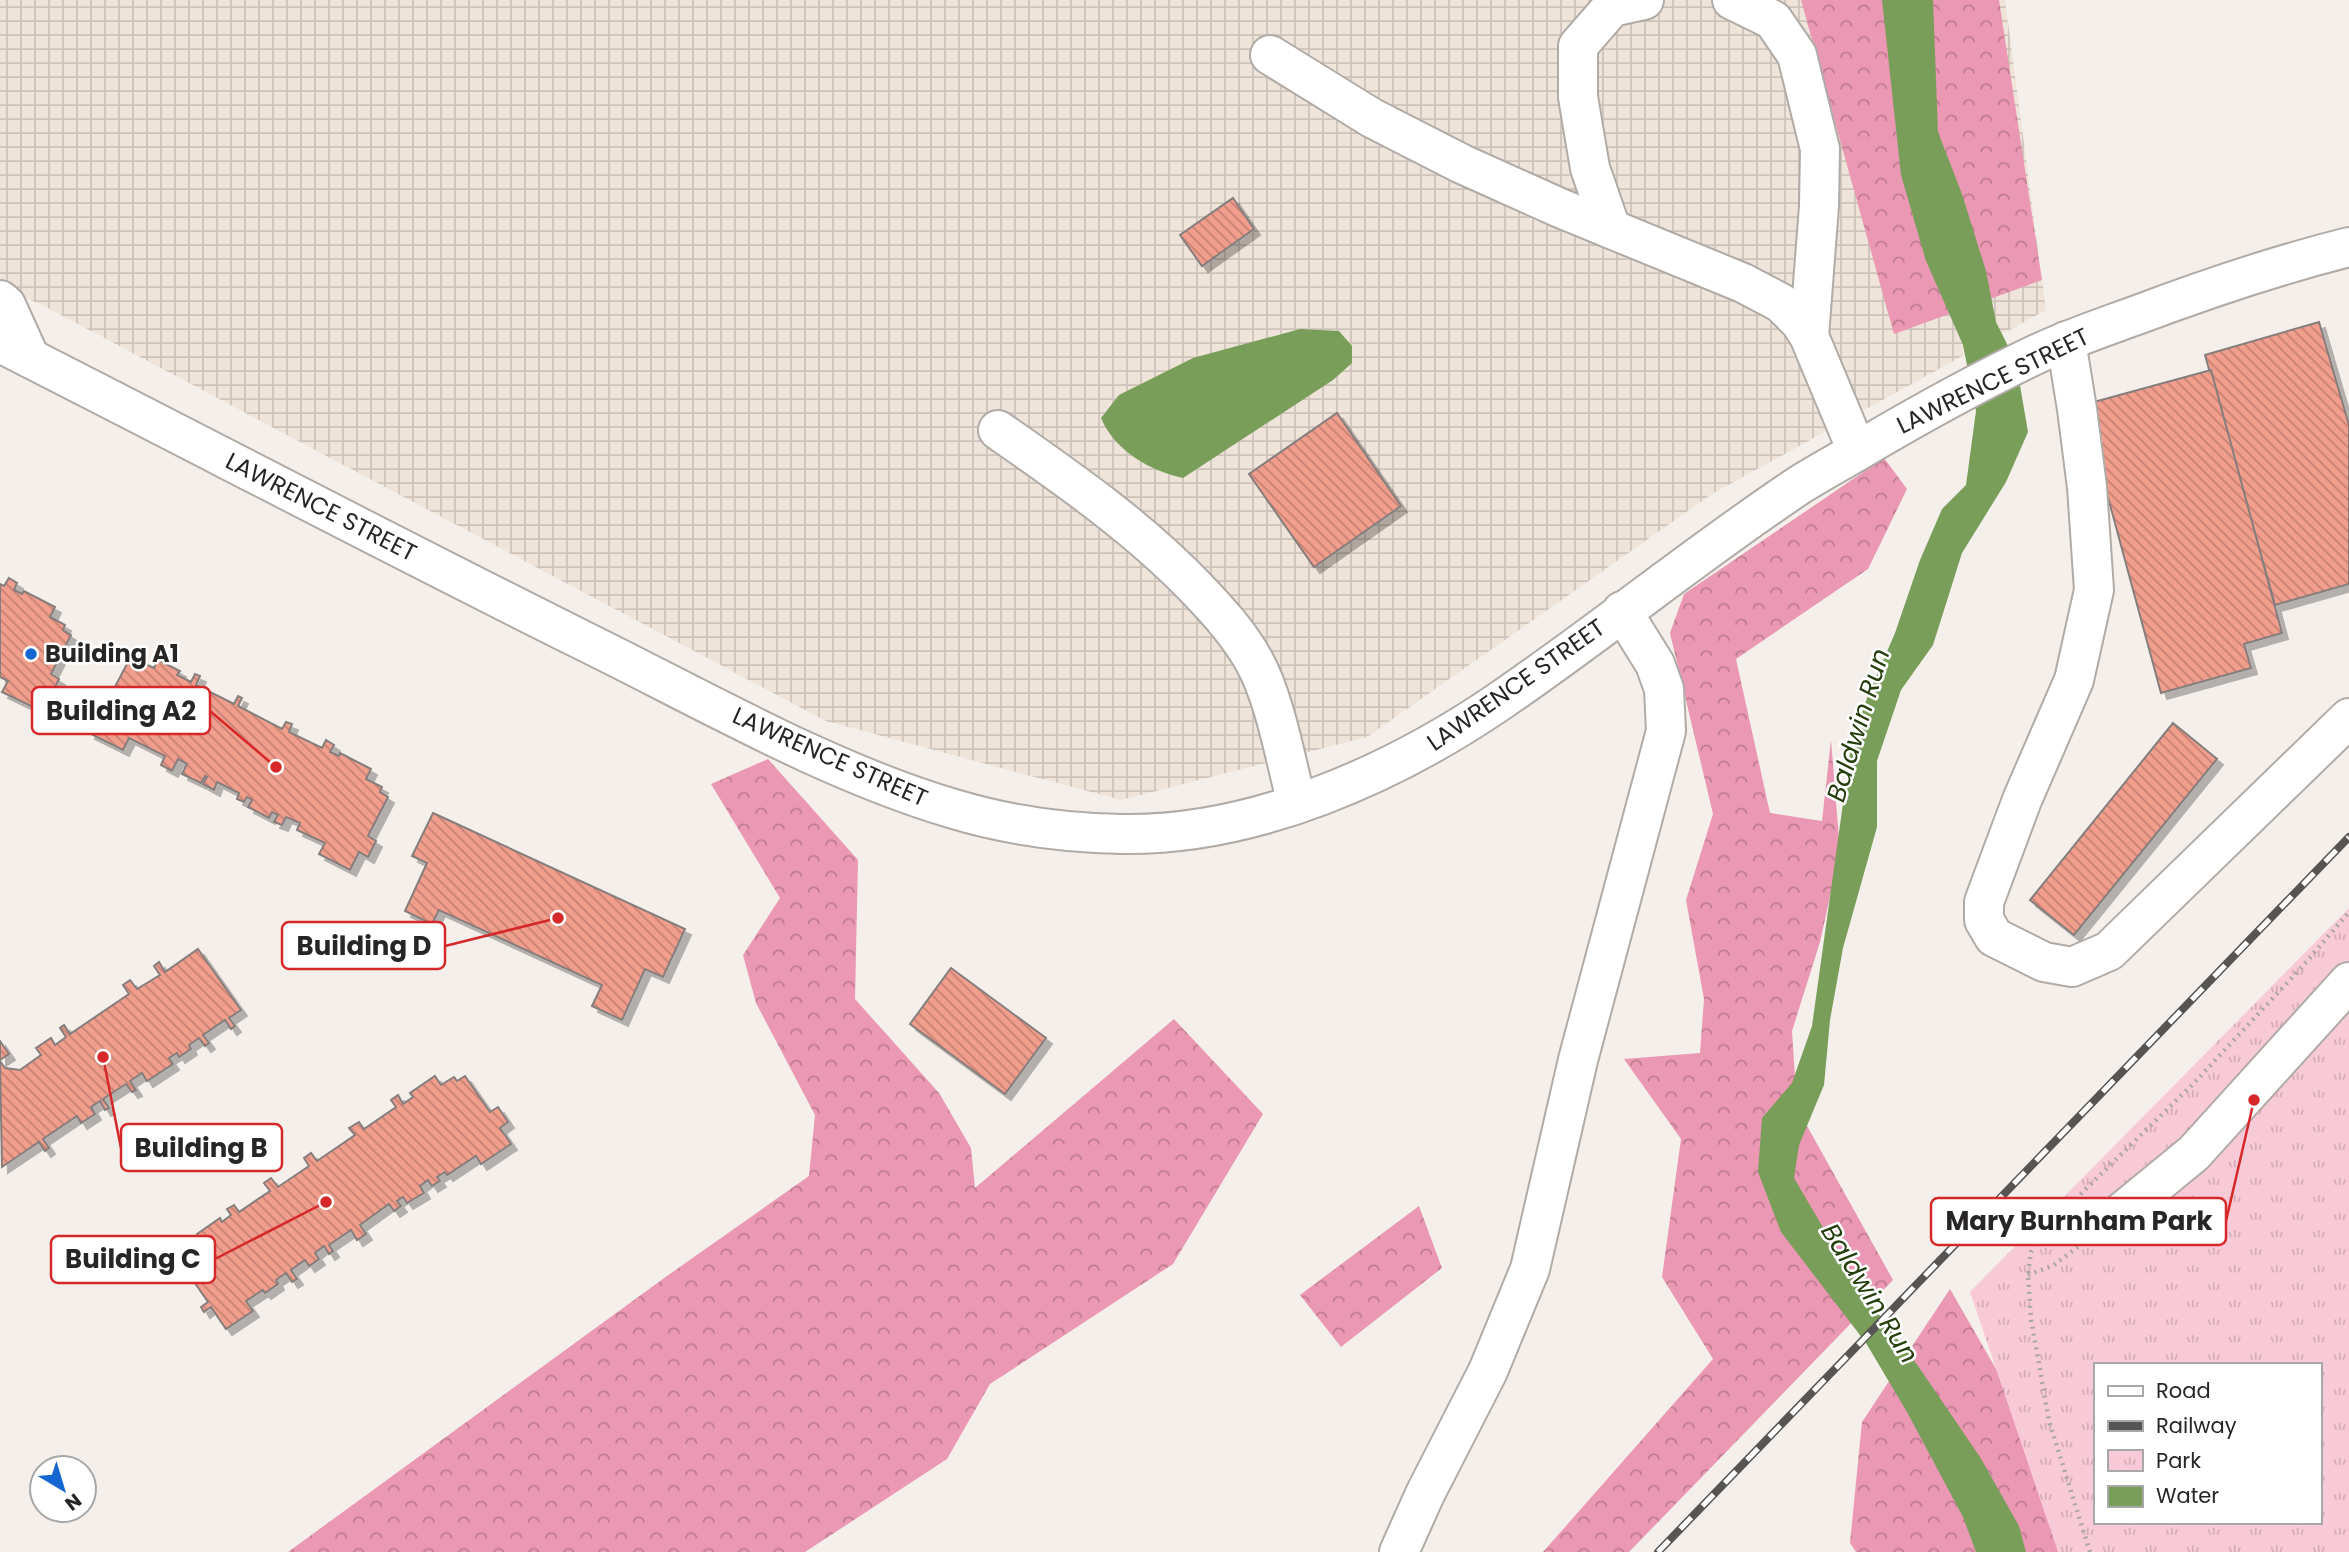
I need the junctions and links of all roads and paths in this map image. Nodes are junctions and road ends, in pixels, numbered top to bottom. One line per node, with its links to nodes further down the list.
1 (1732, 0): 3 (street)
2 (1619, 2): 5 (street)
3 (1772, 10): 8 (street)
4 (1270, 55): 5 (street)
5 (1611, 229): 8 (street)
6 (2349, 247): 9 (street, LAWRENCE STREET)
7 (0, 300): 10 (street)
8 (1809, 337): 12 (street)
9 (2051, 348): 12 (street, LAWRENCE STREET); 14 (street)
10 (15, 351): 15 (street, LAWRENCE STREET)
11 (998, 430): 15 (street)
12 (1857, 451): 13 (street, LAWRENCE STREET)
13 (1622, 611): 15 (street, LAWRENCE STREET); 19 (street)
14 (2349, 718)
15 (1297, 804)
16 (2349, 982): 17 (street)
17 (2110, 1222): 18 (path)
18 (2028, 1275)
19 (1399, 1552)

